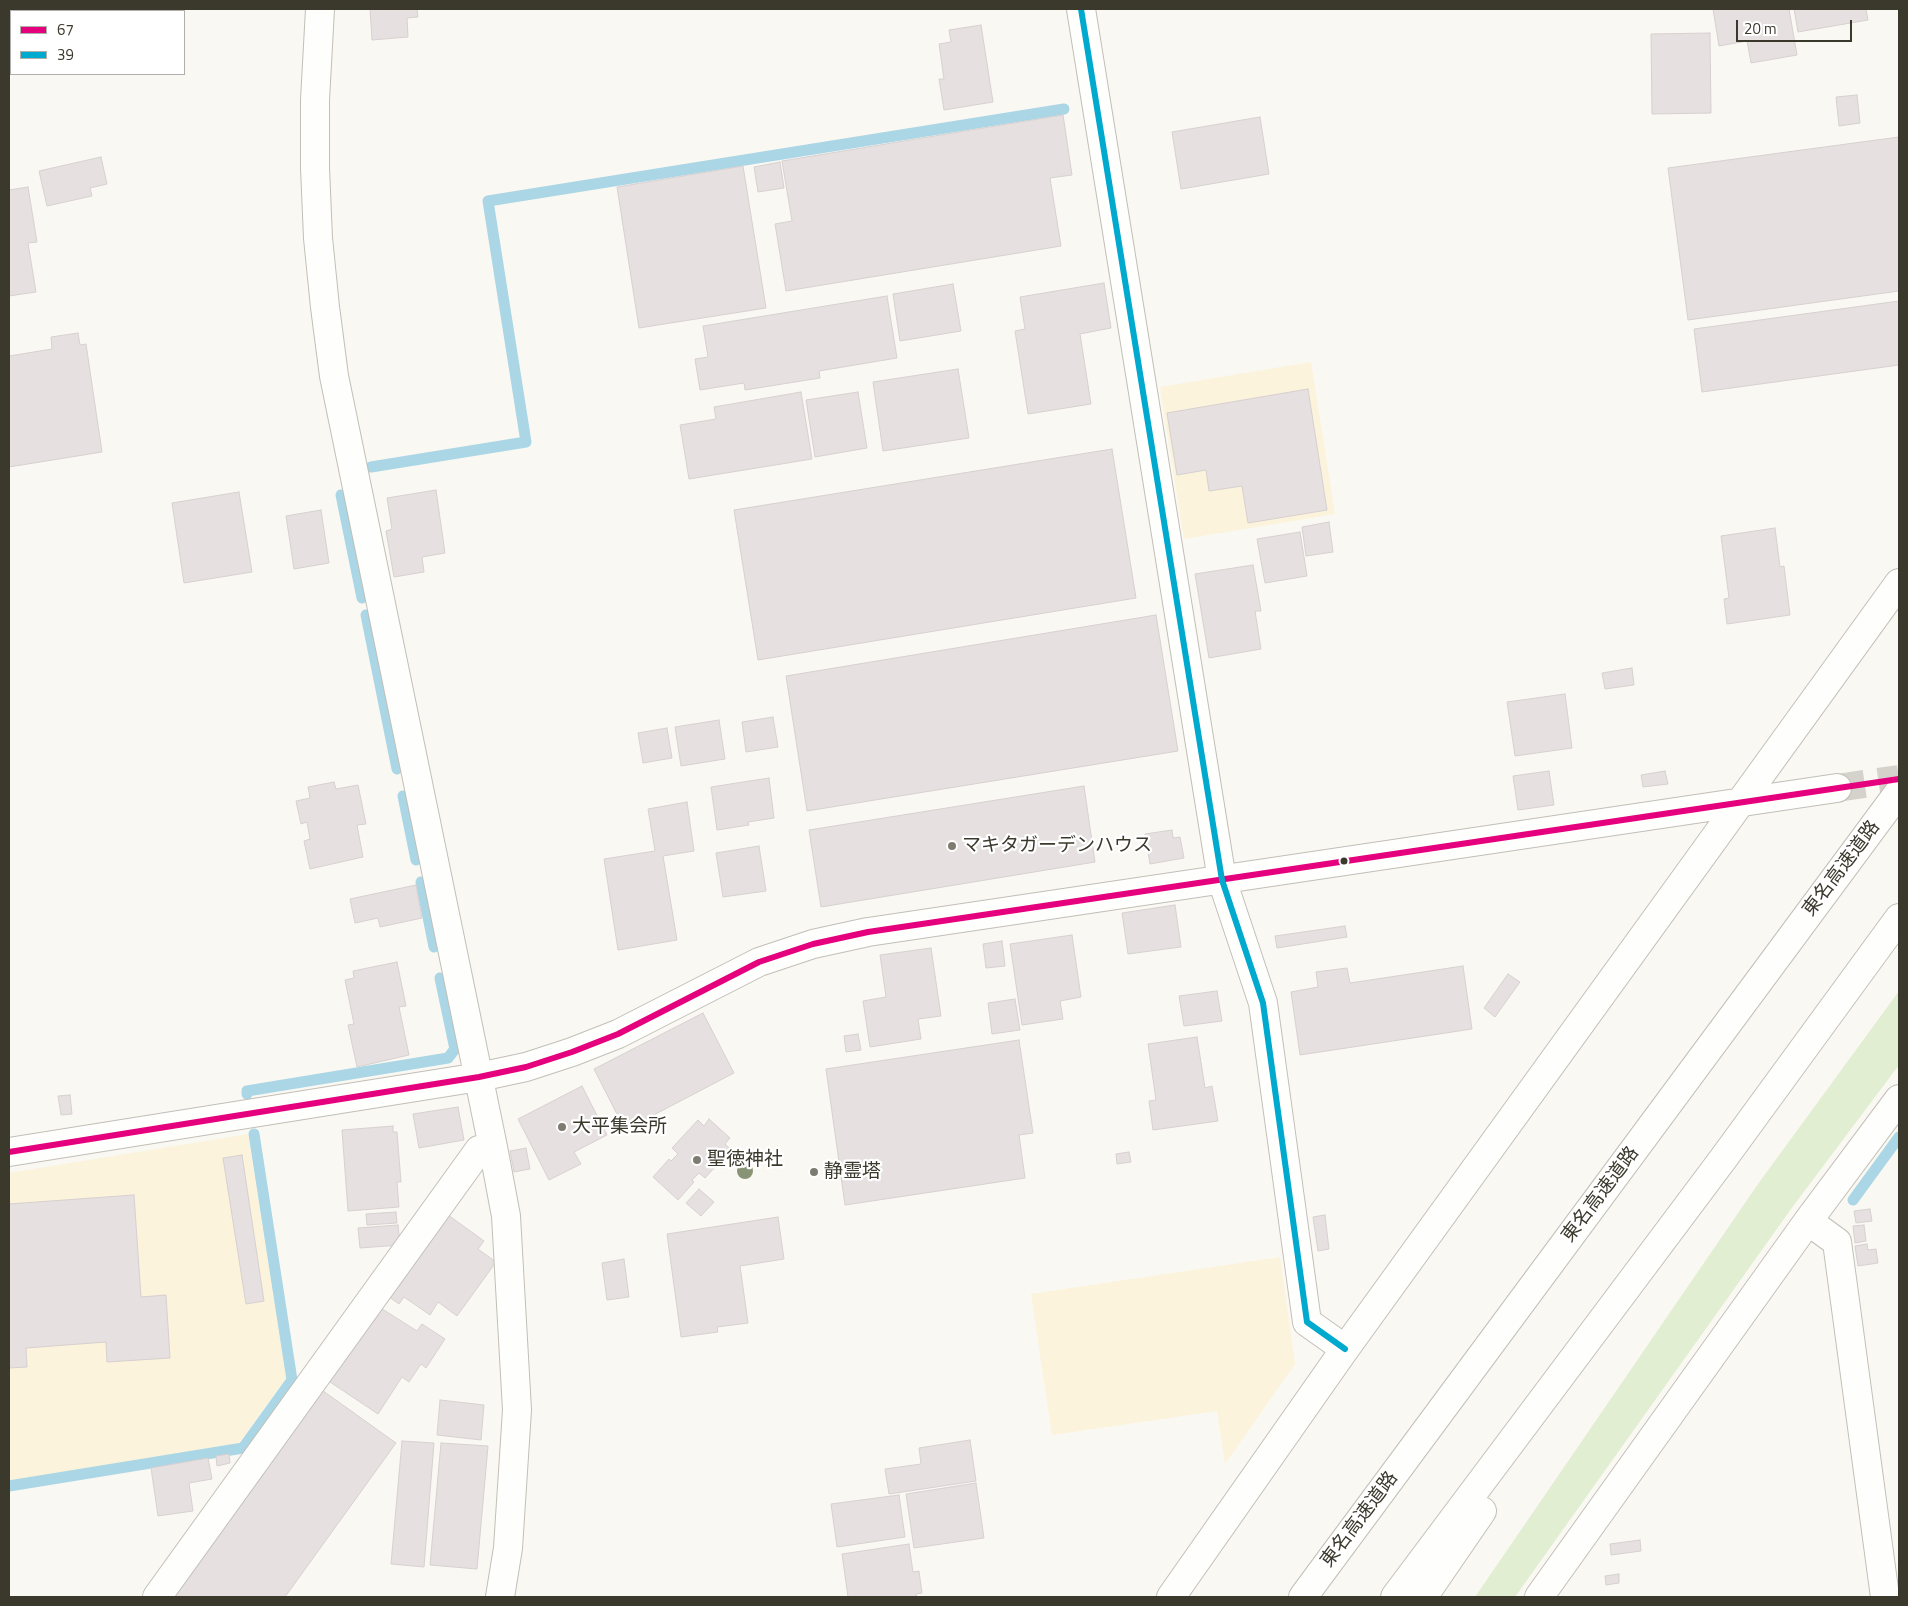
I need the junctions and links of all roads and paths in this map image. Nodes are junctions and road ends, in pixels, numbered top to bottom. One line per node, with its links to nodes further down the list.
1 (320, 9): 9 (main road)
2 (1081, 9): 7 (main road)
3 (1899, 583): 6 (main road)
4 (1837, 788): 6 (main road)
5 (1899, 792): 19 (main road, 東名高速道路)
6 (1739, 803): 7 (main road); 15 (main road)
7 (1222, 880): 9 (main road); 15 (main road)
8 (1899, 918): 13 (main road)
9 (479, 1077): 11 (main road); 12 (main road)
10 (1899, 1099): 14 (main road)
11 (493, 1147): 16 (main road); 17 (main road)
12 (9, 1152)
13 (1723, 1159): 20 (main road); 21 (main road)
14 (1808, 1221): 22 (main road); 23 (main road)
15 (1345, 1350): 18 (main road)
16 (157, 1597)
17 (500, 1597)
18 (1171, 1597)
19 (1302, 1597)
20 (1395, 1597)
21 (1423, 1597)
22 (1540, 1597)
23 (1885, 1597)

